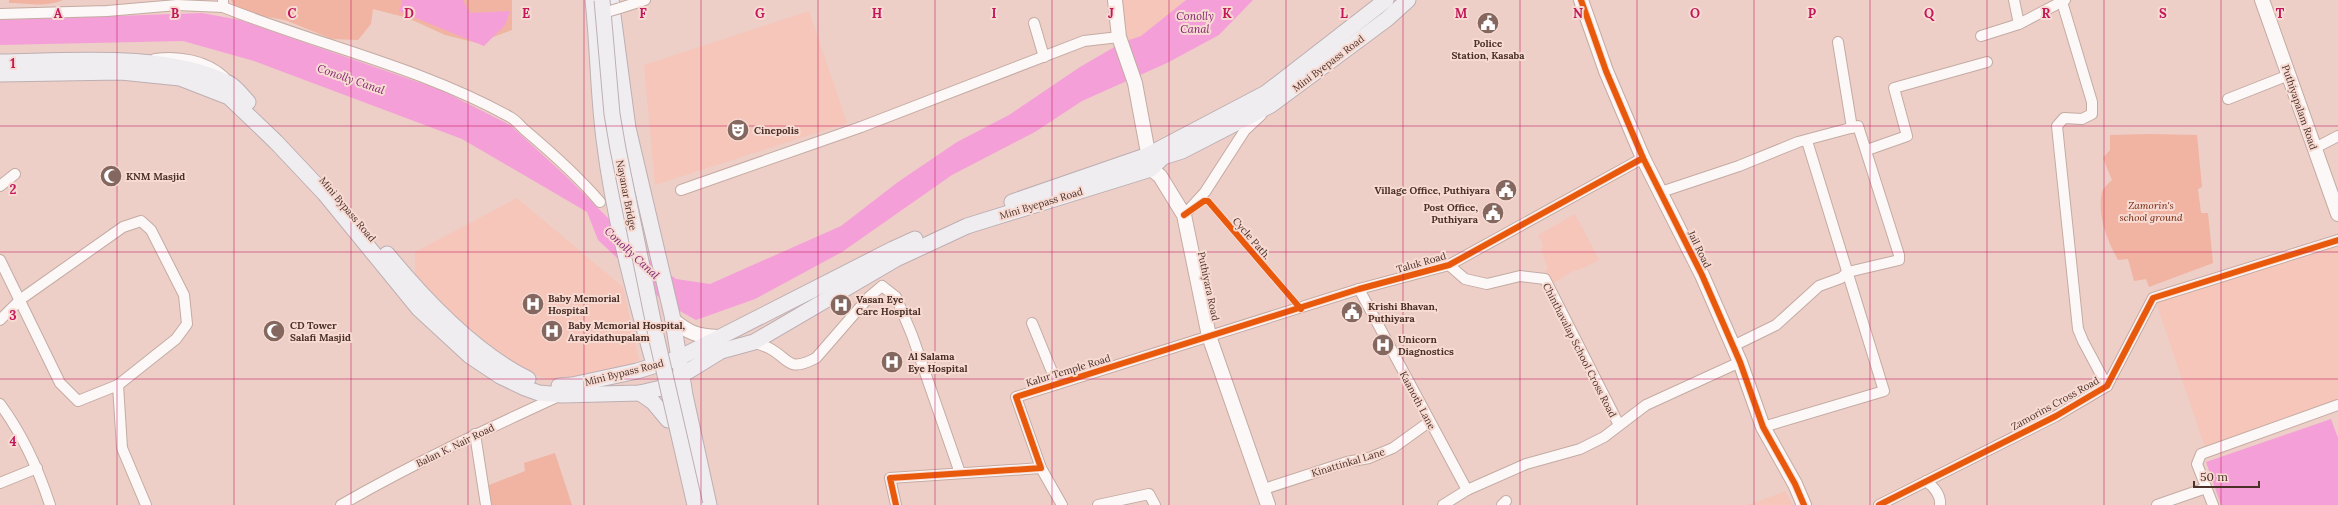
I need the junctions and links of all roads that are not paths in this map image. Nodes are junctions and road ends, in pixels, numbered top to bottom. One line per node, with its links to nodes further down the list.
1 (593, 0): 35 (main road)
2 (645, 0): 11 (street)
3 (1115, 0): 16 (street)
4 (1386, 0): 32 (main road)
5 (1408, 0): 24 (main road, Mini Byepass Road)
6 (1581, 0): 31 (street, Jail Road)
7 (2014, 0): 14 (street)
8 (2262, 0): 22 (street, Puthiyapalam Road)
9 (2064, 1): 14 (street); 60 (street)
10 (223, 4): 12 (street); 39 (street)
11 (610, 6): 34 (main road); 84 (main road, Nayanar Bridge, bridge)
12 (0, 14)
13 (1034, 23): 18 (street)
14 (2020, 24): 15 (street)
15 (1981, 36)
16 (1119, 37): 18 (street); 32 (street)
17 (1838, 42): 26 (street)
18 (1044, 57): 37 (street)
19 (0, 62): 25 (main road, Mini Bypass Road)
20 (1987, 62): 30 (street)
21 (0, 74): 25 (main road, Mini Bypass Road)
22 (2289, 75): 23 (street); 29 (street, Puthiyapalam Road)
23 (2228, 99)
24 (1271, 105): 32 (main road, Mini Byepass Road); 41 (street)
25 (258, 119): 62 (main road, Mini Bypass Road)
26 (1852, 128): 28 (street); 30 (street)
27 (2338, 136): 29 (street)
28 (1807, 141): 38 (street); 45 (street)
29 (2315, 148): 40 (street, Puthiyapalam Road)
30 (1867, 150): 45 (street)
31 (1643, 158): 38 (street, Jail Road); 44 (street, Taluk Road)
32 (1150, 162): 41 (street, Puthiyara Road); 52 (main road, Mini Bypass Road); 53 (main road, Mini Byepass Road)
33 (15, 174): 36 (street)
34 (639, 178): 35 (main road); 48 (main road)
35 (610, 179): 61 (main road)
36 (0, 186)
37 (681, 190)
38 (1661, 192): 54 (street, Jail Road)
39 (600, 202)
40 (2338, 214)
41 (1184, 216): 51 (street, Puthiyara Road)
42 (2338, 240): 60 (street, Zamorins Cross Road)
43 (0, 260): 47 (street)
44 (1449, 265): 46 (street, Taluk Road); 68 (street, Chinthavalap School Cross Road)
45 (1848, 272): 54 (street); 69 (street)
46 (1359, 289): 51 (street, Taluk Road); 67 (street, Kaanoth Lane)
47 (21, 300): 49 (street); 59 (street); 59 (street)
48 (672, 318): 52 (street); 55 (main road)
49 (0, 320)
50 (1032, 323): 58 (street)
51 (1209, 336): 58 (street, Kalur Temple Road); 77 (street, Puthiyara Road)
52 (718, 337): 55 (main road, Mini Bypass Road)
53 (754, 342): 57 (main road, Mini Byepass Road); 73 (street)
54 (1733, 346): 56 (street, Jail Road)
55 (679, 358): 57 (main road); 62 (main road, Mini Bypass Road)
56 (1740, 362): 68 (street); 69 (street, Jail Road)
57 (682, 375): 61 (main road, Mini Byepass Road); 85 (main road)
58 (1057, 384): 72 (street, Kalur Temple Road)
59 (118, 385): 80 (street)
60 (2107, 386): 74 (street, Zamorins Cross Road)
61 (661, 388): 63 (main road, Mini Bypass Road); 66 (main road)
62 (564, 390): 63 (main road, Mini Bypass Road); 70 (street, Balan K. Nair Road)
63 (640, 393): 66 (main road)
64 (0, 404): 71 (street)
65 (2338, 405): 76 (street)
66 (668, 420): 83 (main road)
67 (1429, 422): 77 (street, Kinattinkal Lane); 78 (street, Kaanoth Lane)
68 (1619, 425): 78 (street)
69 (1763, 427): 92 (street, Jail Road)
70 (475, 434): 81 (street, Balan K. Nair Road); 82 (street)
71 (37, 468): 75 (street); 79 (street)
72 (1041, 468): 73 (street); 87 (street)
73 (960, 473): 86 (street)
74 (1926, 481): 93 (street, Zamorins Cross Road); 94 (street)
75 (0, 483)
76 (2206, 488): 95 (street); 96 (street)
77 (1261, 490): 90 (street, Puthiyara Road)
78 (1467, 490): 91 (street)
79 (50, 505)
80 (146, 505)
81 (341, 505)
82 (486, 505)
83 (688, 505)
84 (695, 505)
85 (709, 505)
86 (896, 505)
87 (1062, 505)
88 (1098, 505): 89 (street)
89 (1154, 505)
90 (1268, 505)
91 (1443, 505)
92 (1804, 505)
93 (1879, 505)
94 (1940, 505)
95 (2156, 505)
96 (2213, 505)

